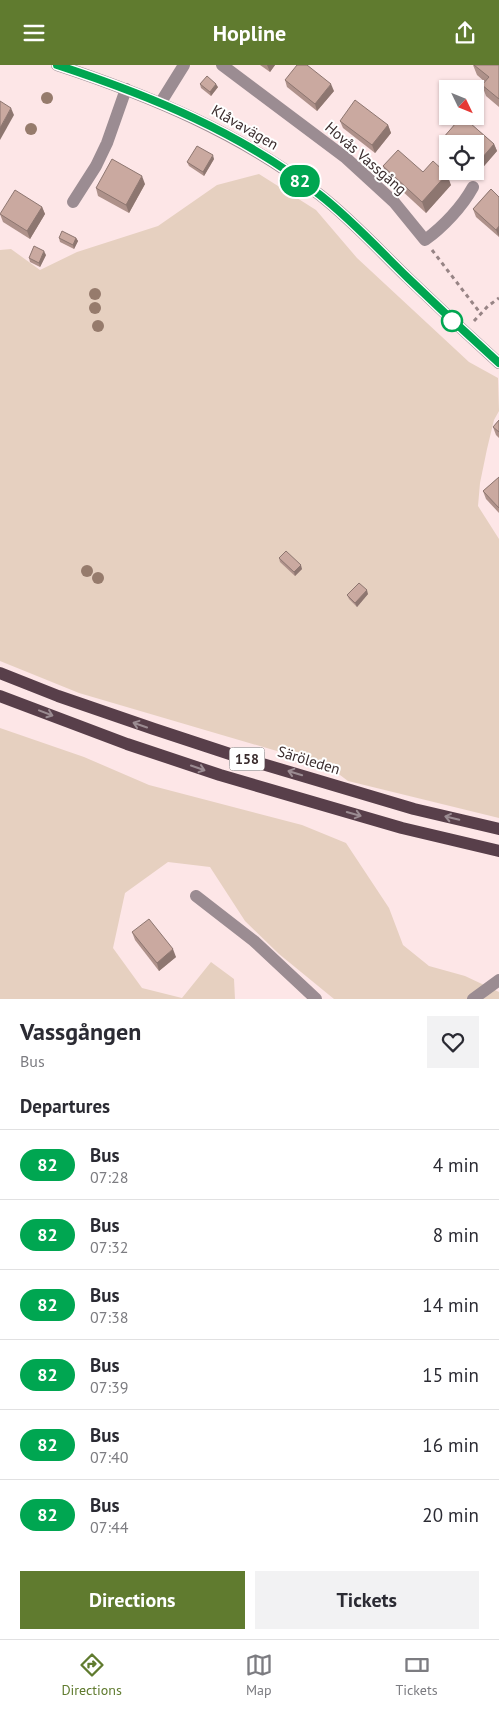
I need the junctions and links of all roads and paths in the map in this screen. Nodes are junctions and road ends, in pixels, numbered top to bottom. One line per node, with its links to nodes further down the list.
1 (57, 65): 4 (street, Klåvavägen)
2 (184, 65): 5 (street)
3 (222, 65): 8 (street, Hovås Vassgång)
4 (126, 89): 5 (street, Klåvavägen); 7 (street)
5 (161, 102): 12 (street, Klåvavägen)
6 (473, 187): 8 (street)
7 (73, 202)
8 (425, 240): 10 (path)
9 (499, 298): 10 (path)
10 (481, 314): 11 (path)
11 (474, 321)
12 (499, 363)
13 (0, 673): 15 (main road, Säröleden / 158, one-way to 13)
14 (0, 696): 16 (main road, 158, one-way to 16)
15 (499, 829)
16 (499, 851)
17 (196, 896): 19 (street)
18 (499, 980): 20 (street)
19 (316, 999)
20 (473, 999)

